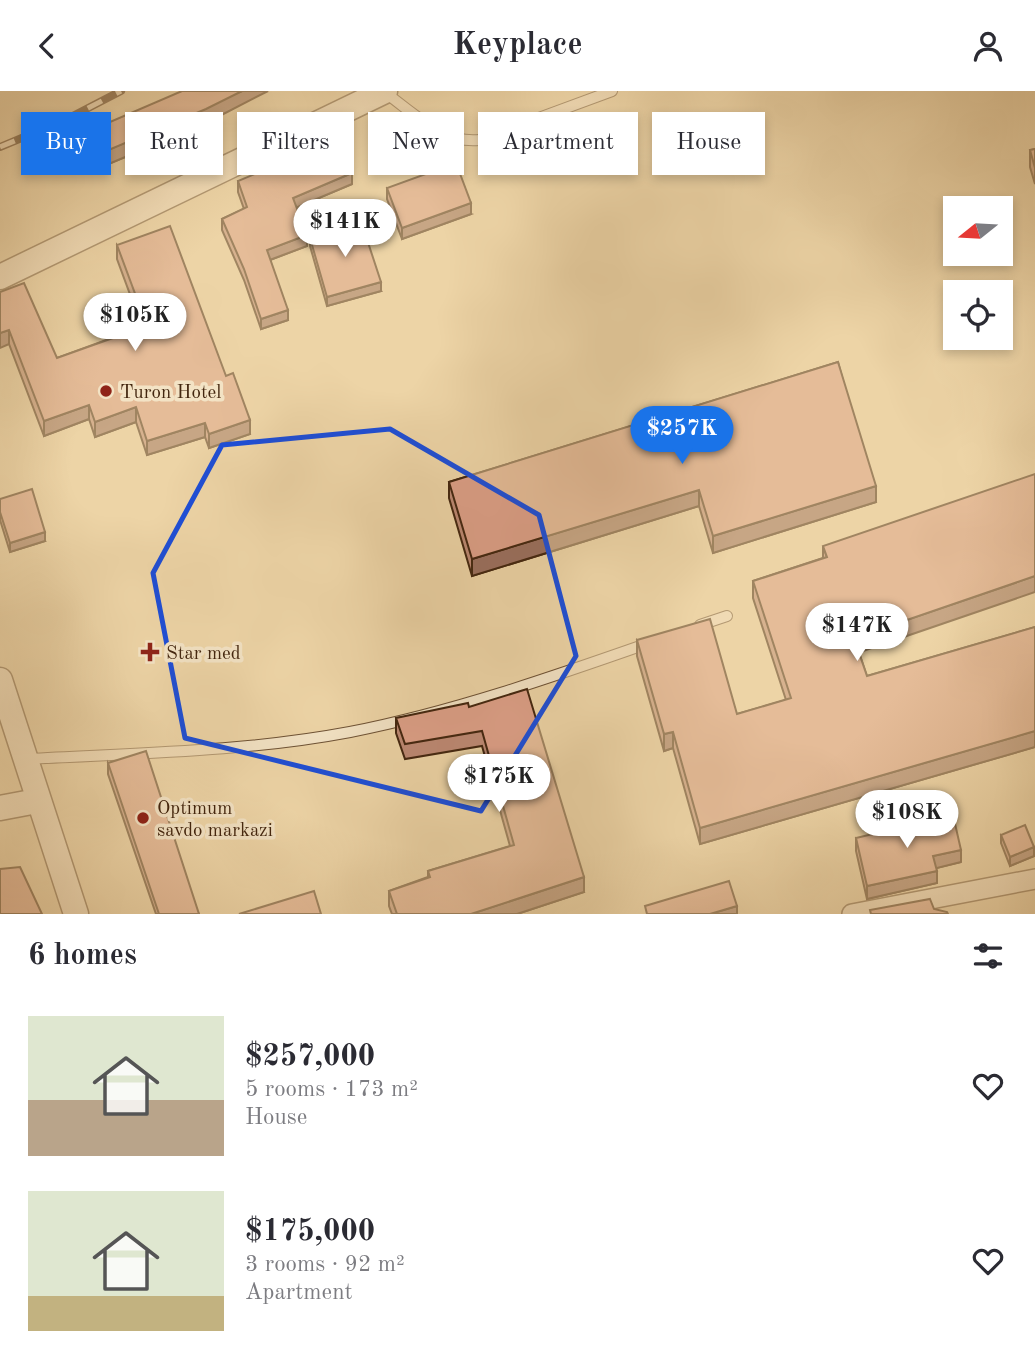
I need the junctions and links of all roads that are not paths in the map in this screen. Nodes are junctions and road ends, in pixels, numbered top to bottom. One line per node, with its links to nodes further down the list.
1 (384, 91): 2 (lane); 3 (street)
2 (612, 91)
3 (0, 277)
4 (727, 616): 5 (lane)
5 (689, 629)
6 (664, 638): 8 (lane)
7 (0, 680): 8 (street)
8 (27, 759): 9 (street)
9 (37, 801): 10 (street); 13 (street)
10 (0, 808)
11 (1035, 879): 12 (street)
12 (941, 904): 14 (street)
13 (76, 914)
14 (852, 914)

